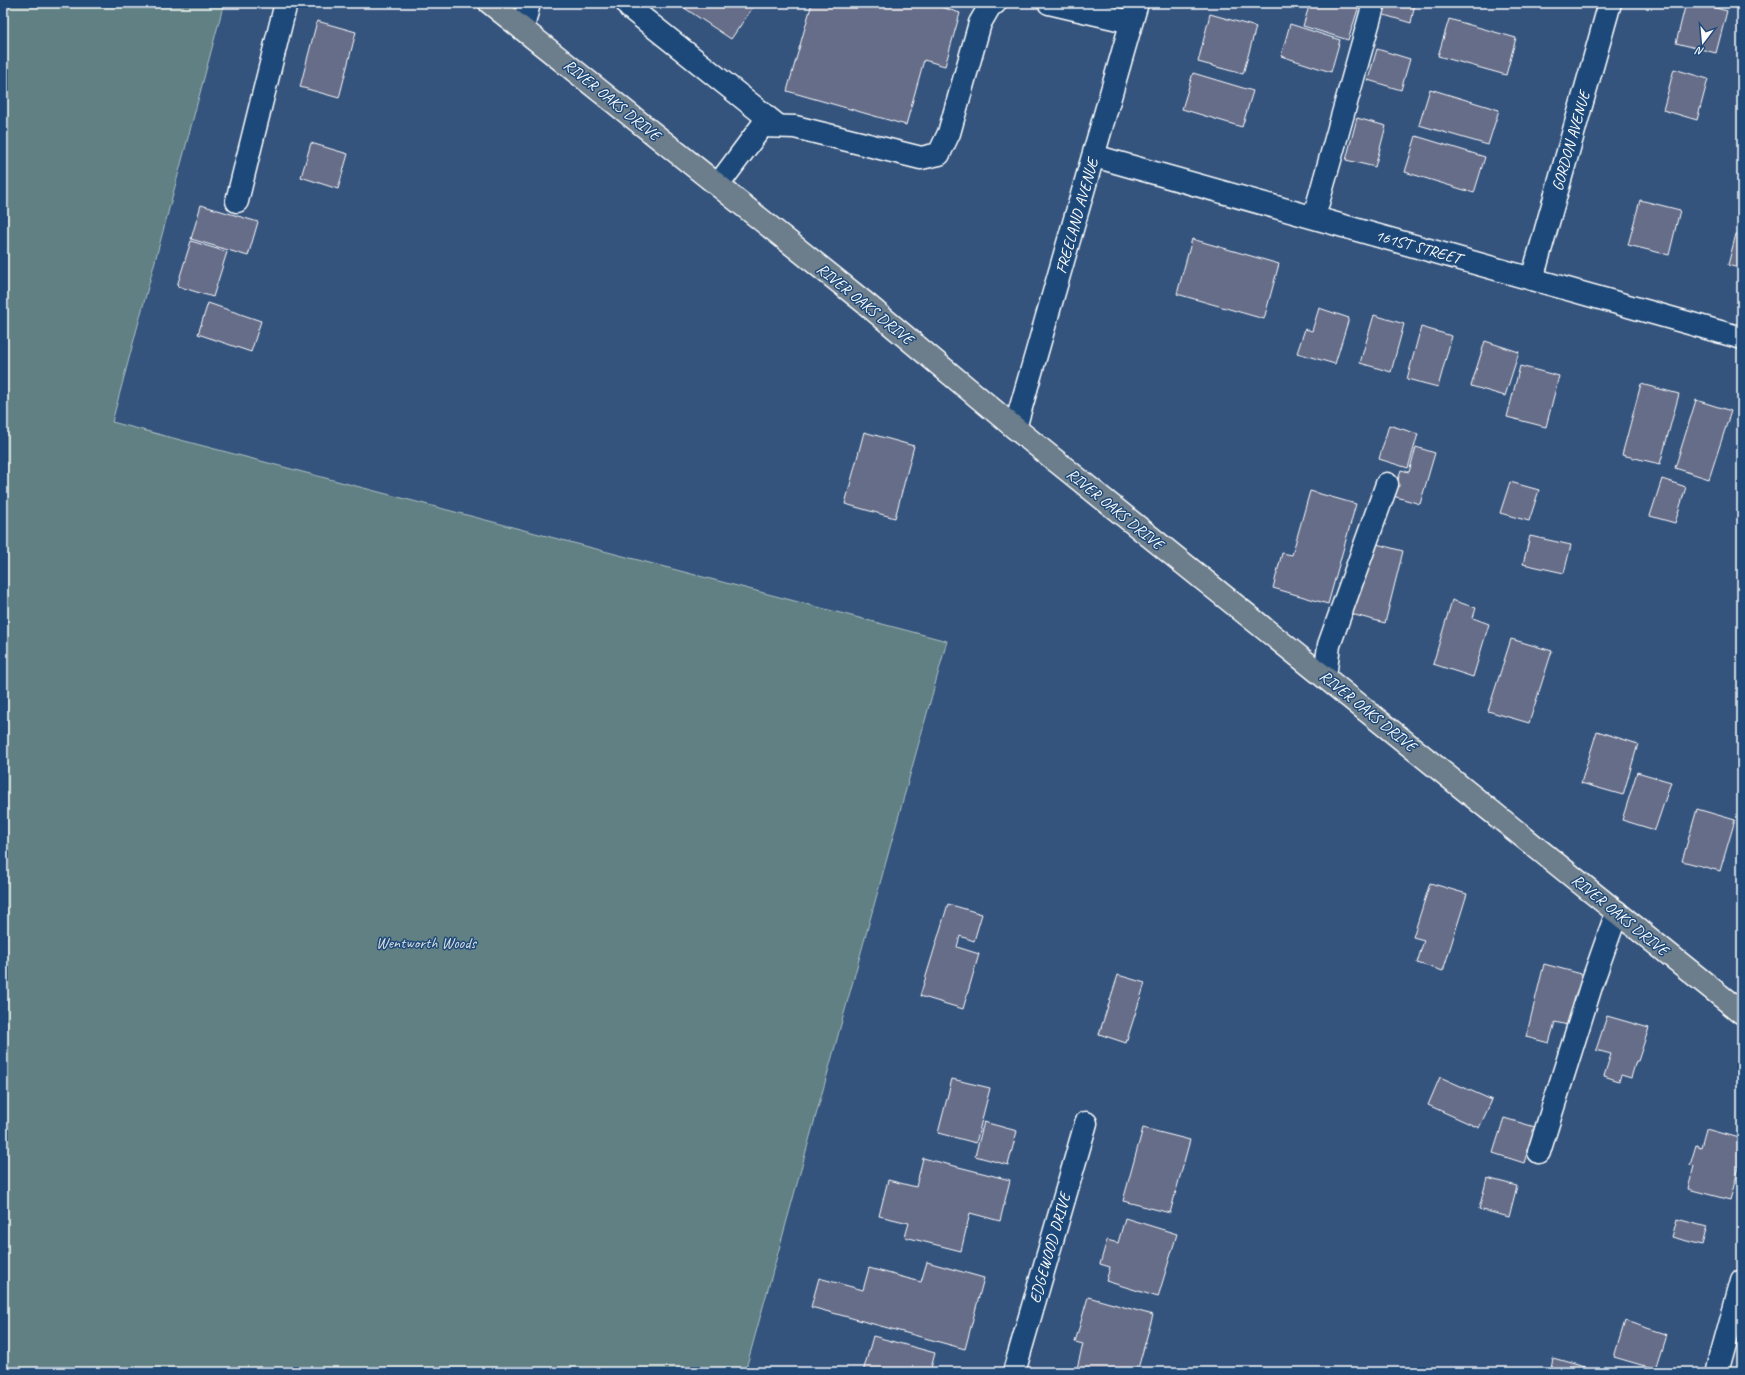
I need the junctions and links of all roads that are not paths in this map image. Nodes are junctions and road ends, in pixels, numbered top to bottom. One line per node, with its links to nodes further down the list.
1 (286, 3): 14 (street)
2 (490, 3): 10 (main road, RIVER OAKS DRIVE)
3 (529, 3): 10 (street)
4 (627, 3): 11 (street)
5 (995, 3): 11 (street)
6 (1049, 3): 9 (street)
7 (1374, 3): 15 (street)
8 (1610, 3): 16 (street, GORDON AVENUE)
9 (1134, 13): 12 (street, FREELAND AVENUE)
10 (523, 28): 13 (main road, RIVER OAKS DRIVE)
11 (777, 125): 13 (street)
12 (1094, 156): 15 (street, 161ST STREET); 18 (street, FREELAND AVENUE)
13 (718, 185): 18 (main road, RIVER OAKS DRIVE)
14 (237, 201)
15 (1314, 218): 16 (street, 161ST STREET)
16 (1532, 279): 17 (street, 161ST STREET)
17 (1742, 338)
18 (1015, 428): 20 (main road, RIVER OAKS DRIVE)
19 (1387, 484): 20 (street)
20 (1326, 677): 21 (main road, RIVER OAKS DRIVE)
21 (1618, 912): 22 (main road, RIVER OAKS DRIVE); 24 (street)
22 (1742, 1013)
23 (1086, 1123): 26 (street, EDGEWOOD DRIVE)
24 (1539, 1152)
25 (1742, 1281): 27 (street)
26 (1014, 1372)
27 (1717, 1372)

